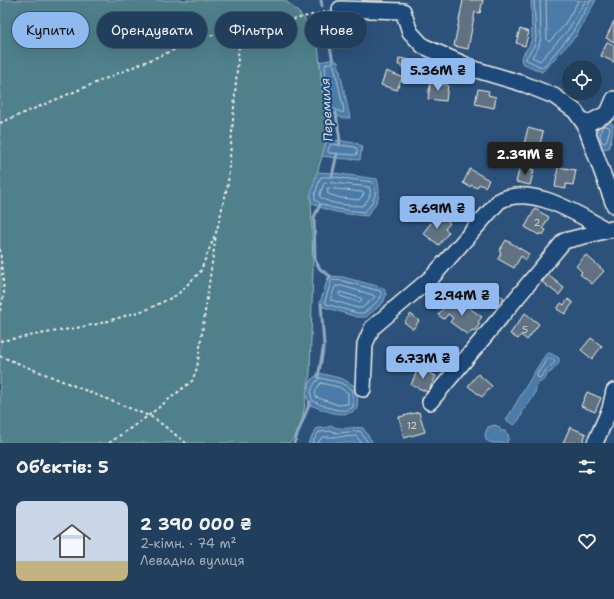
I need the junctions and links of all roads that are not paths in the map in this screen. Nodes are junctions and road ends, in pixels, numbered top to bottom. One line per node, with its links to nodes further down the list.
1 (406, 5): 2 (street); 5 (street)
2 (340, 9)
3 (614, 100): 4 (street)
4 (611, 114): 5 (street)
5 (585, 125): 6 (street)
6 (614, 205)
7 (611, 230): 8 (street); 10 (street)
8 (363, 389)
9 (614, 391): 11 (street)
10 (430, 402)
11 (595, 443)

